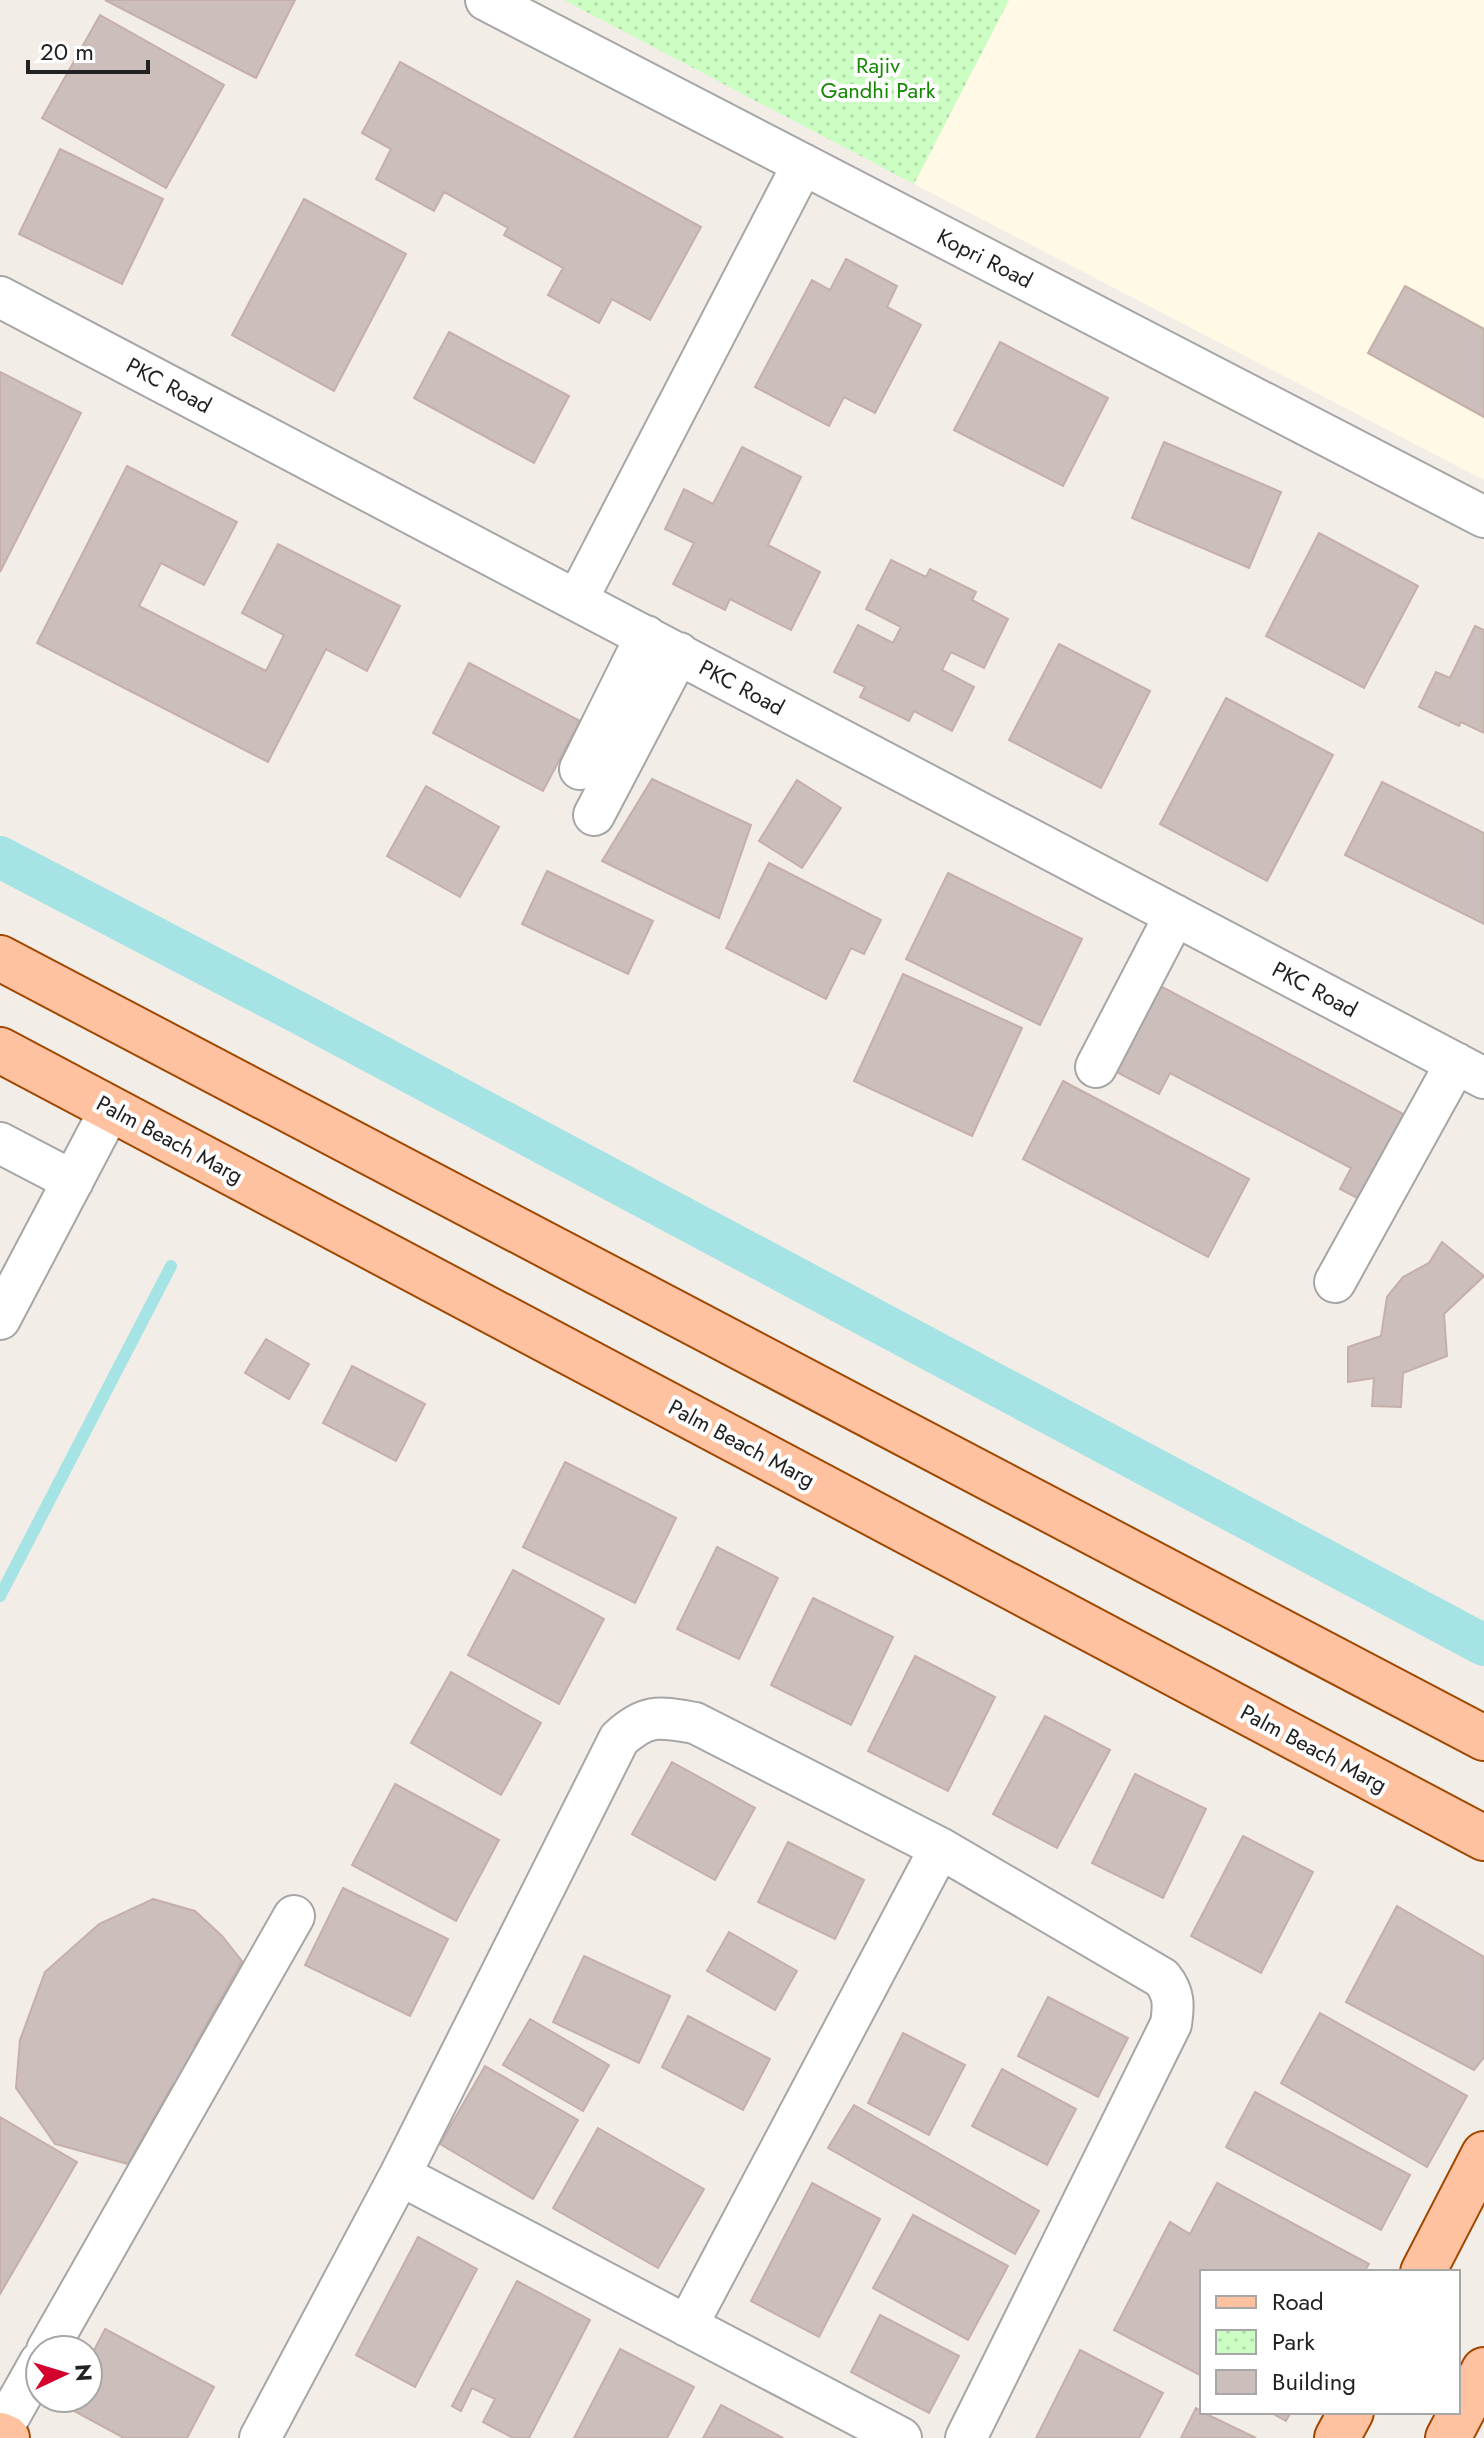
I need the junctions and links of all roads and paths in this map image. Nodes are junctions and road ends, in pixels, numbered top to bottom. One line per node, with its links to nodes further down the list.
1 (486, 0): 2 (street, Kopri Road)
2 (803, 164): 4 (street, Kopri Road); 5 (street)
3 (0, 297): 5 (street, PKC Road)
4 (1484, 517)
5 (577, 600): 6 (street, PKC Road)
6 (663, 645): 7 (street); 8 (street); 9 (street, PKC Road)
7 (580, 769)
8 (594, 815)
9 (1175, 915): 12 (street); 13 (street, PKC Road)
10 (0, 958): 19 (main road)
11 (0, 1050): 14 (main road, Palm Beach Marg)
12 (1096, 1067)
13 (1470, 1070): 17 (street)
14 (111, 1108): 16 (street); 20 (main road, Palm Beach Marg)
15 (0, 1143): 16 (street)
16 (73, 1181): 18 (street)
17 (1335, 1282)
18 (0, 1319)
19 (1484, 1738)
20 (1484, 1838)
21 (940, 1848): 24 (street); 26 (street); 35 (street)
22 (294, 1916): 27 (street)
23 (1484, 2154): 25 (main road)
24 (400, 2175): 26 (street); 33 (street)
25 (1424, 2270)
26 (687, 2326): 34 (street)
27 (56, 2334)
28 (1484, 2370): 37 (main road)
29 (24, 2391): 31 (street)
30 (1350, 2414): 36 (main road)
31 (0, 2434): 32 (main road)
32 (7, 2438)
33 (260, 2438)
34 (901, 2438)
35 (966, 2438)
36 (1337, 2438)
37 (1448, 2438)

